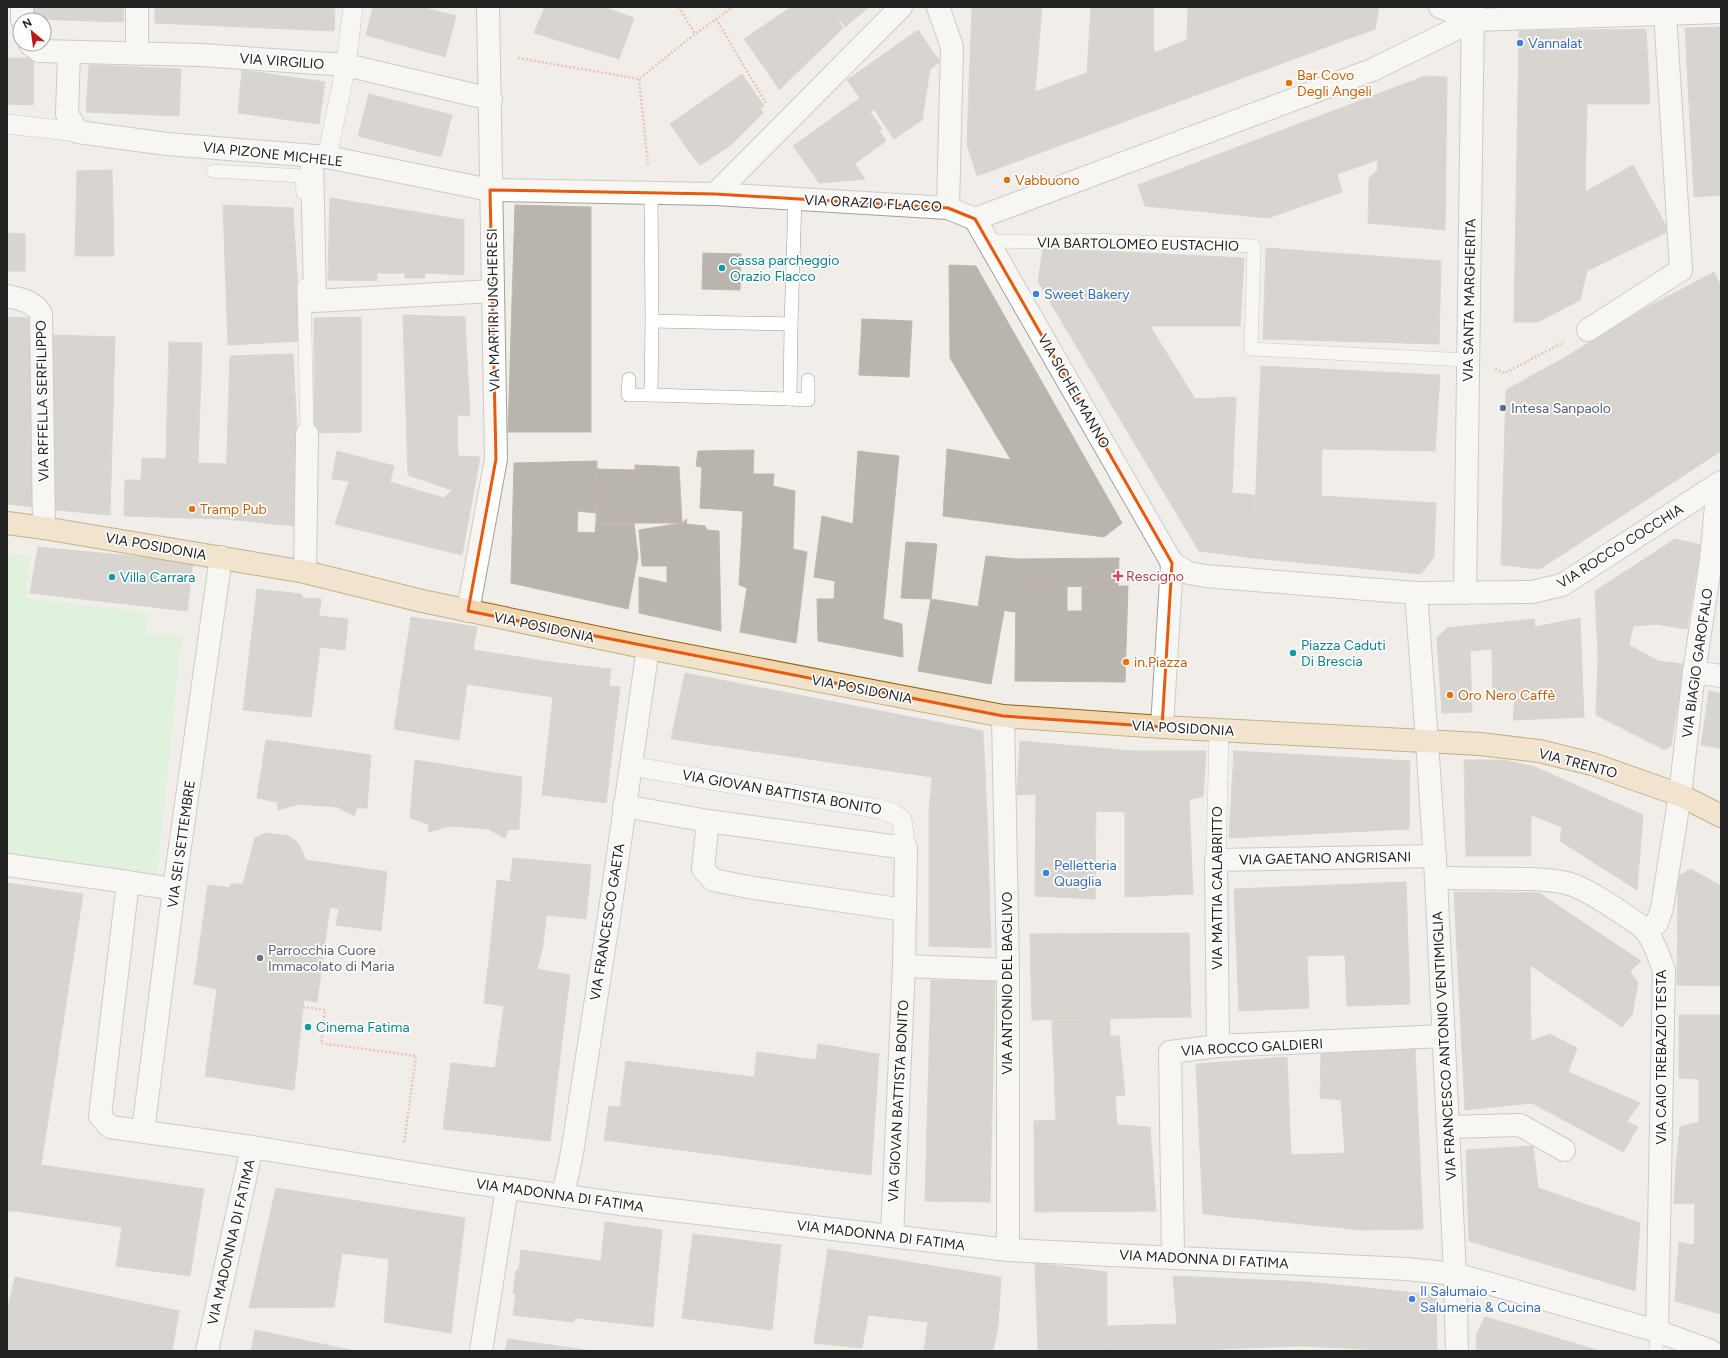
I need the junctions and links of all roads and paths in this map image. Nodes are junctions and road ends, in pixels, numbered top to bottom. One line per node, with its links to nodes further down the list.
1 (137, 7): 18 (street)
2 (353, 7): 19 (street)
3 (488, 7): 17 (street, VIA MARTIRI UNGHERESI)
4 (679, 7): 14 (path)
5 (733, 7): 13 (path)
6 (901, 7): 23 (street)
7 (938, 7): 31 (street, VIA ORAZIO FLACCO)
8 (1440, 7): 11 (street)
9 (1689, 10): 10 (street); 12 (street)
10 (1721, 12)
11 (1474, 14): 12 (street); 32 (street); 39 (street, VIA SANTA MARGHERITA)
12 (1665, 14): 38 (street)
13 (716, 19): 14 (path); 23 (path)
14 (695, 34): 20 (path)
15 (52, 51): 16 (street, VIA VIRGILIO)
16 (69, 52): 18 (street, VIA VIRGILIO); 24 (street)
17 (489, 53): 20 (path); 21 (street, VIA MARTIRI UNGHERESI)
18 (137, 54): 19 (street, VIA VIRGILIO)
19 (346, 65): 21 (street, VIA VIRGILIO); 25 (street)
20 (639, 79): 28 (path)
21 (491, 99): 27 (street, VIA MARTIRI UNGHERESI)
22 (7, 124): 24 (street)
23 (781, 128): 29 (street)
24 (78, 132): 25 (street, VIA PIZONE MICHELE)
25 (319, 156): 27 (street, VIA PIZONE MICHELE); 34 (street)
26 (213, 171): 44 (lane)
27 (490, 190): 28 (street, VIA ORAZIO FLACCO); 34 (street, VIA MARTIRI UNGHERESI)
28 (651, 194): 29 (street, VIA ORAZIO FLACCO); 36 (lane)
29 (715, 194): 30 (street, VIA ORAZIO FLACCO)
30 (795, 199): 31 (street, VIA ORAZIO FLACCO); 37 (lane)
31 (948, 208): 32 (street)
32 (976, 219): 33 (street, VIA SICHELMANNO)
33 (990, 241): 39 (lane, VIA BARTOLOMEO EUSTACHIO); 50 (street, VIA SICHELMANNO)
34 (492, 291): 54 (street, VIA MARTIRI UNGHERESI)
35 (7, 296): 47 (street, VIA RFFELLA SERFILIPPO)
36 (652, 321): 37 (lane); 42 (lane)
37 (791, 324): 43 (lane)
38 (1588, 330): 39 (path)
39 (1467, 360): 53 (street, VIA SANTA MARGHERITA)
40 (629, 379): 42 (lane)
41 (808, 380): 43 (lane)
42 (651, 395): 43 (lane)
43 (790, 399)
44 (307, 434): 51 (street)
45 (1719, 483): 49 (street, VIA BIAGIO GAROFALO); 53 (street, VIA ROCCO COCCHIA)
46 (7, 523): 47 (main road, VIA POSIDONIA)
47 (44, 528): 48 (main road, VIA POSIDONIA)
48 (221, 557): 51 (main road, VIA POSIDONIA); 73 (street, VIA SEI SETTEMBRE)
49 (1716, 561): 56 (street, VIA BIAGIO GAROFALO)
50 (1172, 563): 52 (street, VIA ROCCO COCCHIA); 59 (street)
51 (306, 572): 54 (main road, VIA POSIDONIA)
52 (1416, 593): 53 (street, VIA ROCCO COCCHIA); 61 (street, VIA FRANCESCO ANTONIO VENTIMIGLIA)
53 (1465, 593)
54 (468, 611): 55 (main road, VIA POSIDONIA)
55 (648, 648): 58 (main road, VIA POSIDONIA); 62 (street, VIA FRANCESCO GAETA)
56 (1694, 672): 57 (street); 63 (street, VIA BIAGIO GAROFALO)
57 (1721, 676)
58 (1003, 716): 59 (main road, VIA POSIDONIA); 77 (street, VIA ANTONIO DEL BAGLIVO)
59 (1162, 727): 60 (main road, VIA POSIDONIA)
60 (1219, 730): 61 (main road, VIA POSIDONIA); 69 (street, VIA MATTIA CALABRITTO)
61 (1427, 741): 63 (main road, VIA TRENTO); 68 (street, VIA FRANCESCO ANTONIO VENTIMIGLIA)
62 (631, 766): 64 (street, VIA FRANCESCO GAETA); 67 (street, VIA GIOVAN BATTISTA BONITO)
63 (1680, 794): 65 (main road, VIA TRENTO); 75 (street)
64 (624, 806): 66 (street); 87 (street, VIA FRANCESCO GAETA)
65 (1721, 816)
66 (708, 821): 67 (street); 74 (street)
67 (906, 848): 74 (street, VIA GIOVAN BATTISTA BONITO)
68 (1435, 856): 69 (street, VIA GAETANO ANGRISANI); 71 (street, VIA FRANCESCO ANTONIO VENTIMIGLIA)
69 (1216, 860): 80 (street, VIA MATTIA CALABRITTO)
70 (7, 865): 72 (street)
71 (1436, 878): 75 (street); 79 (street, VIA FRANCESCO ANTONIO VENTIMIGLIA)
72 (128, 882): 73 (street); 82 (street)
73 (174, 889): 82 (street, VIA SEI SETTEMBRE)
74 (905, 910): 76 (street, VIA GIOVAN BATTISTA BONITO)
75 (1645, 930): 92 (street, VIA CAIO TREBAZIO TESTA)
76 (904, 966): 77 (street); 88 (street, VIA GIOVAN BATTISTA BONITO)
77 (1008, 970): 89 (street, VIA ANTONIO DEL BAGLIVO)
78 (303, 1007): 85 (path)
79 (1444, 1036): 80 (street, VIA ROCCO GALDIERI); 81 (street, VIA FRANCESCO ANTONIO VENTIMIGLIA)
80 (1218, 1046): 90 (street, VIA ROCCO GALDIERI)
81 (1448, 1127): 84 (street); 91 (street, VIA FRANCESCO ANTONIO VENTIMIGLIA)
82 (143, 1131): 83 (street)
83 (252, 1147): 85 (street, VIA MADONNA DI FATIMA); 93 (street, VIA MADONNA DI FATIMA)
84 (1564, 1150)
85 (401, 1171): 86 (street, VIA MADONNA DI FATIMA)
86 (507, 1188): 87 (street, VIA MADONNA DI FATIMA); 94 (street)
87 (564, 1196): 88 (street, VIA MADONNA DI FATIMA)
88 (892, 1236): 89 (street, VIA MADONNA DI FATIMA)
89 (1008, 1250): 90 (street, VIA MADONNA DI FATIMA)
90 (1173, 1257): 91 (street, VIA MADONNA DI FATIMA)
91 (1455, 1274): 92 (street, VIA MADONNA DI FATIMA); 95 (street, VIA FRANCESCO ANTONIO VENTIMIGLIA)
92 (1657, 1341): 96 (street, VIA MADONNA DI FATIMA)
93 (207, 1351)
94 (481, 1351)
95 (1457, 1351)
96 (1711, 1351)

